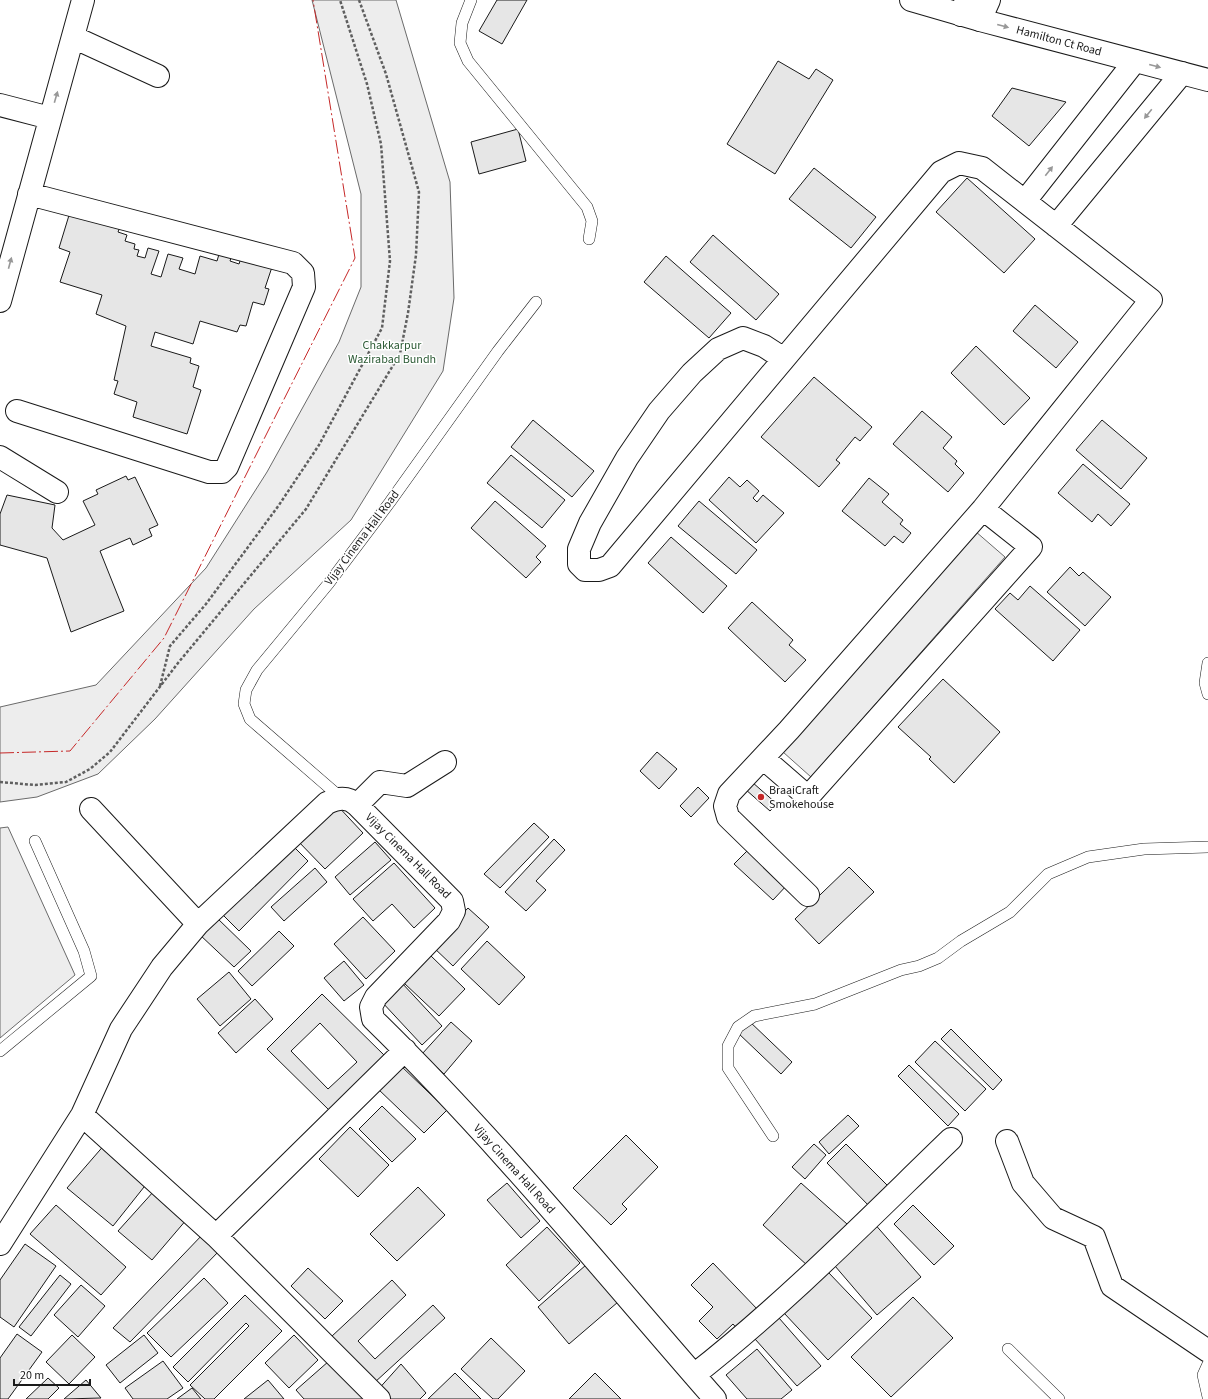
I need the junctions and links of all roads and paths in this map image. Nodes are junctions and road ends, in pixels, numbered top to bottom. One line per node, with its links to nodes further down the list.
1 (83, 0): 8 (street)
2 (340, 0): 27 (path)
3 (359, 0): 27 (path)
4 (471, 0): 18 (lane)
5 (911, 0): 7 (street, Hamilton Ct Road)
6 (989, 0): 7 (street)
7 (969, 12): 9 (street, Hamilton Ct Road, one-way to 9)
8 (73, 37): 11 (street); 14 (street, one-way to 8)
9 (1135, 61): 10 (street, Hamilton Ct Road, one-way to 10); 16 (street, one-way to 9)
10 (1182, 73): 12 (street, Hamilton Ct Road); 17 (street, one-way to 17)
11 (158, 76)
12 (1208, 80)
13 (0, 105): 14 (street)
14 (50, 118): 15 (street)
15 (29, 194): 19 (street, one-way to 15); 22 (street)
16 (1025, 201): 17 (street); 21 (street)
17 (1056, 226): 25 (street)
18 (590, 239)
19 (0, 301)
20 (536, 302): 32 (lane, Vijay Cinema Hall Road)
21 (784, 359): 21 (street)
22 (17, 411)
23 (0, 457): 24 (street)
24 (57, 492)
25 (983, 509): 29 (street); 29 (street)
26 (1208, 663): 28 (lane)
27 (159, 687): 31 (path)
28 (1208, 694)
29 (763, 758): 36 (street)
30 (445, 762): 32 (street)
31 (0, 782)
32 (348, 801): 37 (street); 38 (street, Vijay Cinema Hall Road)
33 (91, 810): 37 (street)
34 (35, 841): 39 (lane)
35 (1208, 847): 41 (lane)
36 (808, 895)
37 (198, 924): 40 (street)
38 (405, 1050): 44 (street); 49 (street, Vijay Cinema Hall Road)
39 (0, 1051)
40 (82, 1115): 44 (street); 45 (street)
41 (773, 1136)
42 (951, 1139): 49 (street)
43 (1007, 1141): 47 (street)
44 (216, 1236): 51 (street)
45 (0, 1244)
46 (1008, 1349): 53 (lane)
47 (1208, 1351)
48 (1208, 1364): 50 (lane)
49 (694, 1375): 52 (street, Vijay Cinema Hall Road)
50 (1208, 1397)
51 (379, 1399)
52 (715, 1399)
53 (1059, 1399)

